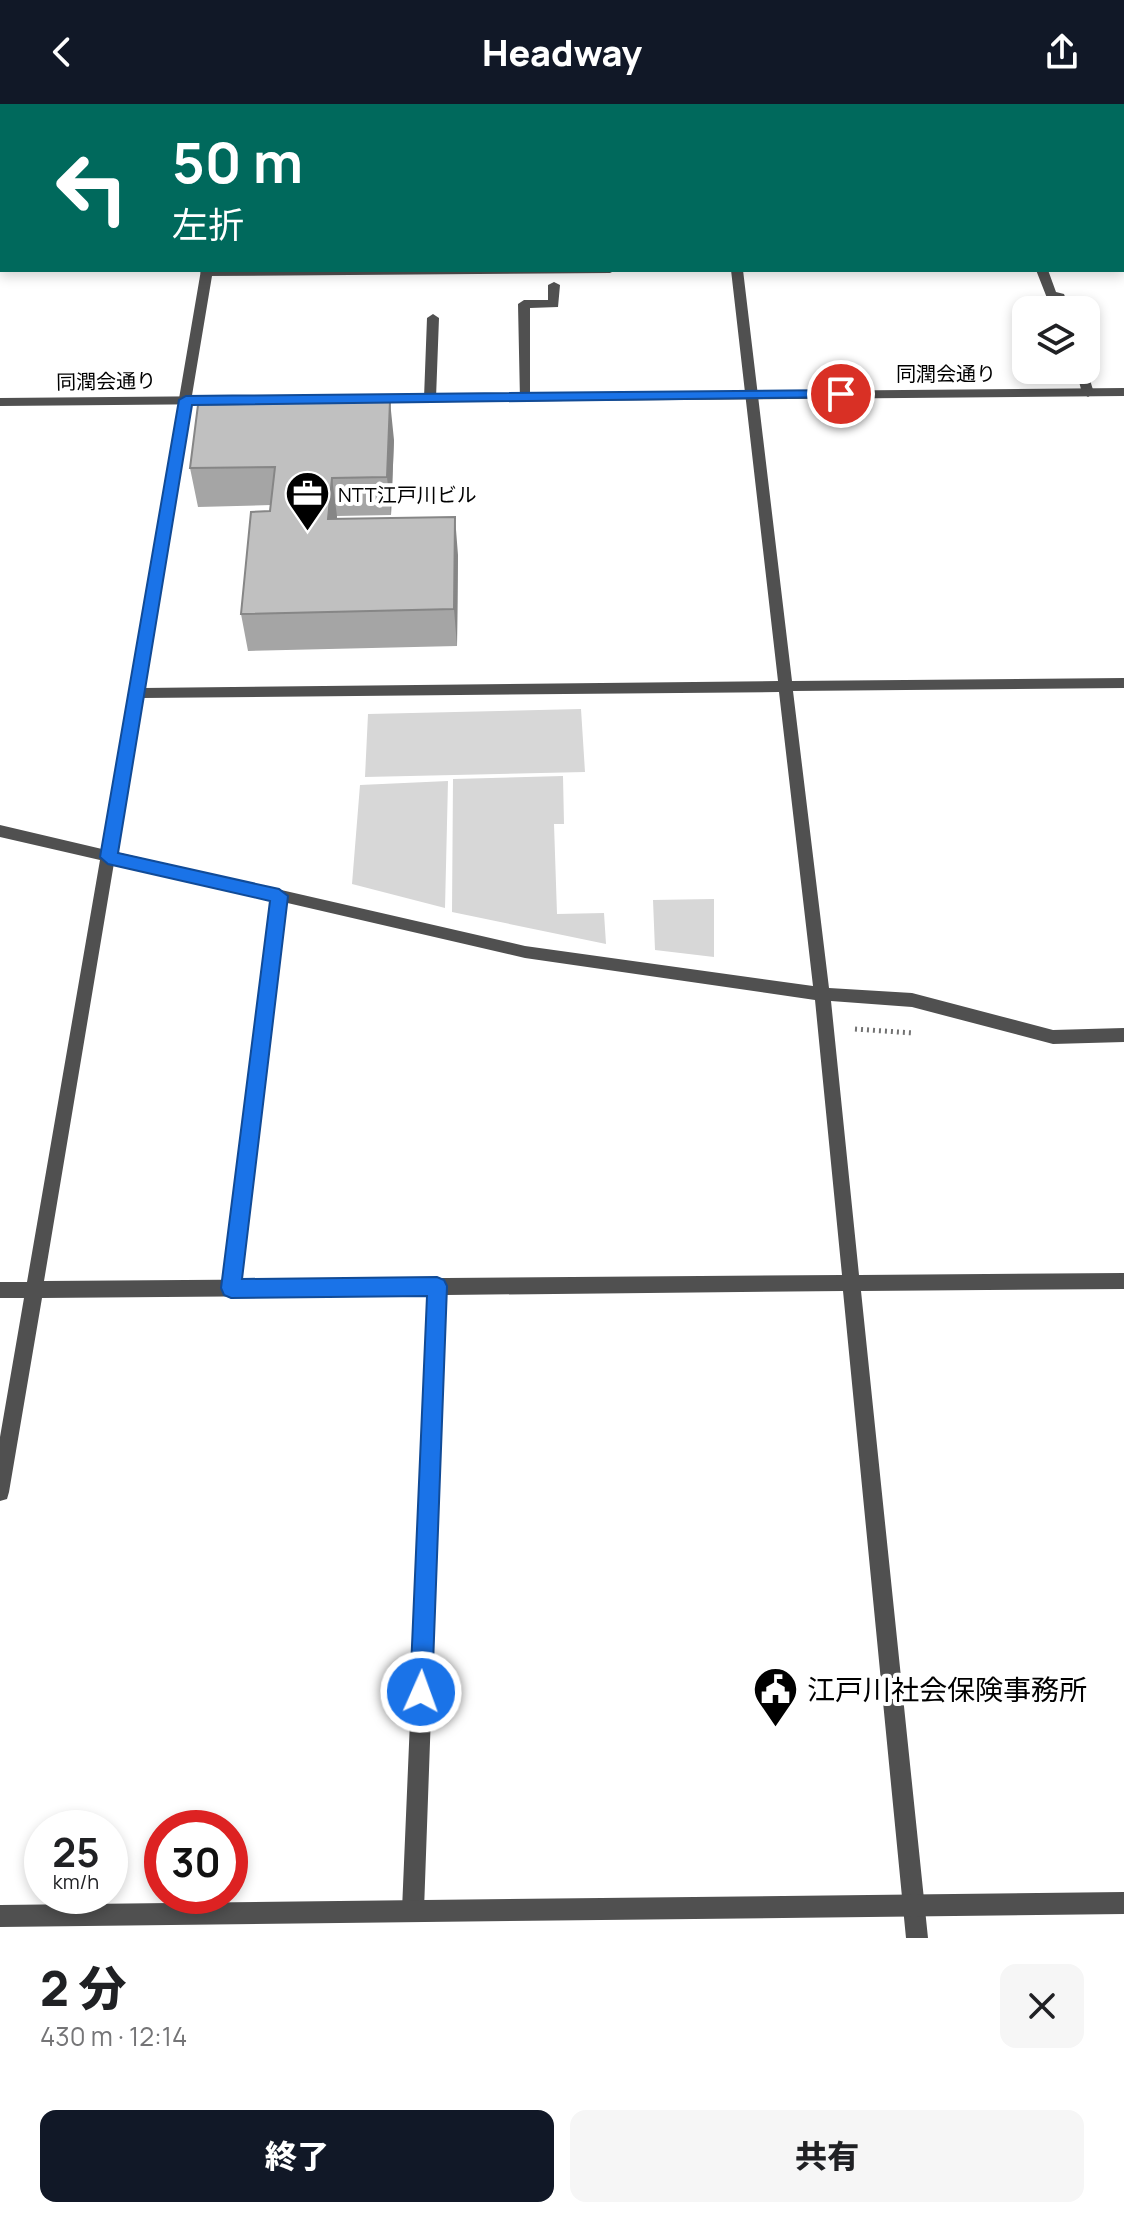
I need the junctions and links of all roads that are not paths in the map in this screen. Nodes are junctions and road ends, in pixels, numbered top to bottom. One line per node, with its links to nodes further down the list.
1 (207, 272): 13 (street)
2 (737, 272): 10 (street)
3 (1043, 272): 5 (street)
4 (554, 285): 11 (street)
5 (1051, 296)
6 (433, 318): 12 (street)
7 (1086, 384): 9 (street)
8 (1124, 392): 9 (street, 同潤会通り)
9 (1088, 393): 10 (street, 同潤会通り)
10 (752, 395): 11 (street, 同潤会通り); 16 (street)
11 (524, 397): 12 (street, 同潤会通り)
12 (430, 398): 13 (street, 同潤会通り)
13 (186, 400): 14 (street, 同潤会通り); 17 (street)
14 (0, 402)
15 (1124, 683): 16 (street)
16 (784, 686): 17 (street); 21 (street)
17 (136, 693): 19 (street)
18 (0, 831): 19 (street)
19 (108, 857): 20 (street); 28 (street)
20 (279, 896): 21 (street); 26 (street)
21 (822, 994): 22 (street); 24 (street)
22 (1124, 1035)
23 (1124, 1281): 24 (street)
24 (849, 1282): 25 (street); 30 (street)
25 (437, 1286): 26 (street); 32 (street)
26 (231, 1288): 28 (street)
27 (0, 1290): 28 (street)
28 (33, 1290): 29 (street)
29 (0, 1492)
30 (913, 1903): 31 (street); 32 (street); 34 (street)
31 (1124, 1903)
32 (413, 1910): 33 (street)
33 (0, 1916)
34 (917, 1938)

